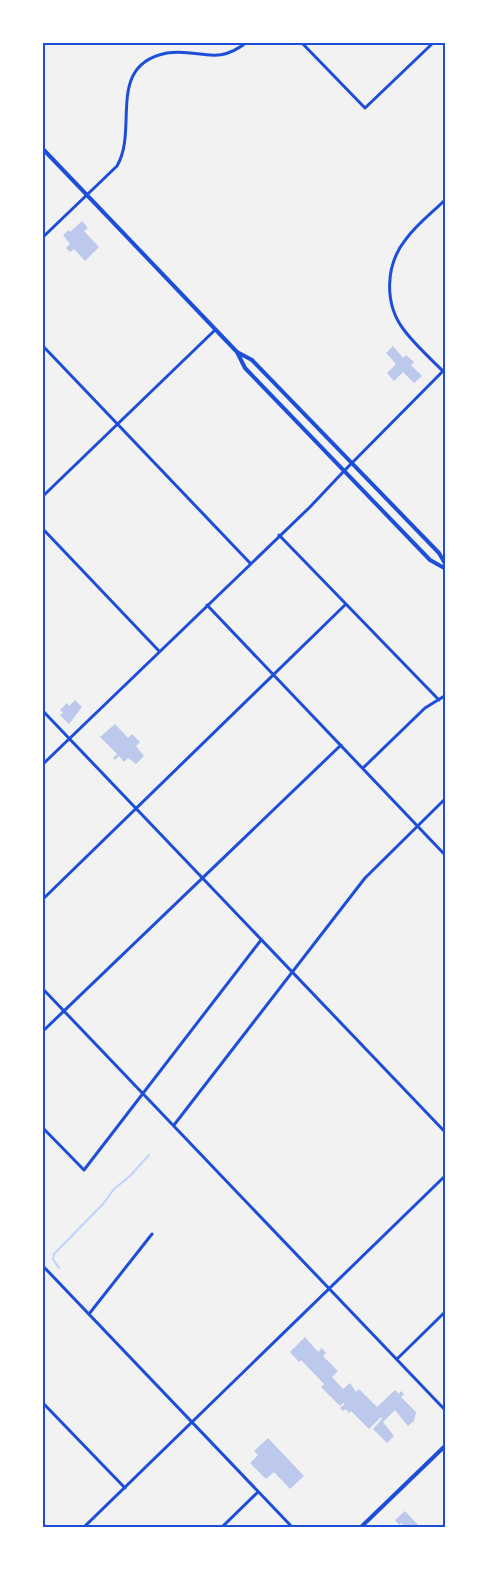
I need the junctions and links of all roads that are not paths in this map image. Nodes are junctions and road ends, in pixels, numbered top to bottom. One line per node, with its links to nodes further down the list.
1 (247, 42): 7 (street)
2 (301, 42): 5 (street)
3 (422, 42): 5 (street)
4 (434, 42): 5 (street)
5 (428, 48)
6 (42, 148): 7 (main road)
7 (87, 195): 9 (street); 10 (main road)
8 (446, 199): 13 (street)
9 (42, 238)
10 (215, 330): 12 (main road); 14 (street)
11 (42, 345): 14 (street)
12 (237, 352): 15 (main road); 16 (main road)
13 (445, 371): 15 (street)
14 (117, 423): 17 (street); 20 (street)
15 (352, 463): 16 (street); 21 (main road)
16 (344, 471): 19 (street); 22 (main road)
17 (42, 497)
18 (42, 528): 25 (street)
19 (279, 535): 20 (street); 24 (street)
20 (250, 563): 23 (street)
21 (446, 565)
22 (446, 569)
23 (207, 604): 25 (street); 26 (street)
24 (346, 604): 26 (street); 28 (street)
25 (159, 651): 30 (street)
26 (274, 675): 31 (street); 35 (street)
27 (446, 695): 28 (street)
28 (439, 700): 33 (street)
29 (42, 710): 30 (street)
30 (69, 738): 32 (street); 35 (street)
31 (340, 745): 33 (street); 38 (street)
32 (42, 765)
33 (363, 768): 36 (street)
34 (446, 798): 36 (street)
35 (136, 808): 38 (street); 39 (street)
36 (417, 826): 37 (street); 41 (street)
37 (446, 856)
38 (202, 878): 40 (street); 43 (street)
39 (42, 900)
40 (261, 940): 41 (street); 45 (street)
41 (292, 972): 46 (street); 48 (street)
42 (42, 988): 43 (street)
43 (64, 1011): 44 (street); 45 (street)
44 (42, 1032)
45 (143, 1094): 46 (street); 47 (street)
46 (174, 1125): 52 (street)
47 (42, 1127)
48 (446, 1133)
49 (446, 1175): 52 (street)
50 (152, 1234): 54 (street)
51 (42, 1265): 54 (street)
52 (330, 1289): 55 (street); 58 (street)
53 (446, 1311): 55 (street)
54 (89, 1314): 58 (street)
55 (397, 1359): 57 (street)
56 (42, 1402): 60 (street)
57 (446, 1411)
58 (192, 1422): 60 (street); 61 (street)
59 (446, 1445): 65 (main road)
60 (124, 1488): 62 (street)
61 (258, 1492): 63 (street); 64 (street)
62 (83, 1528)
63 (220, 1528)
64 (293, 1528)
65 (360, 1528)

